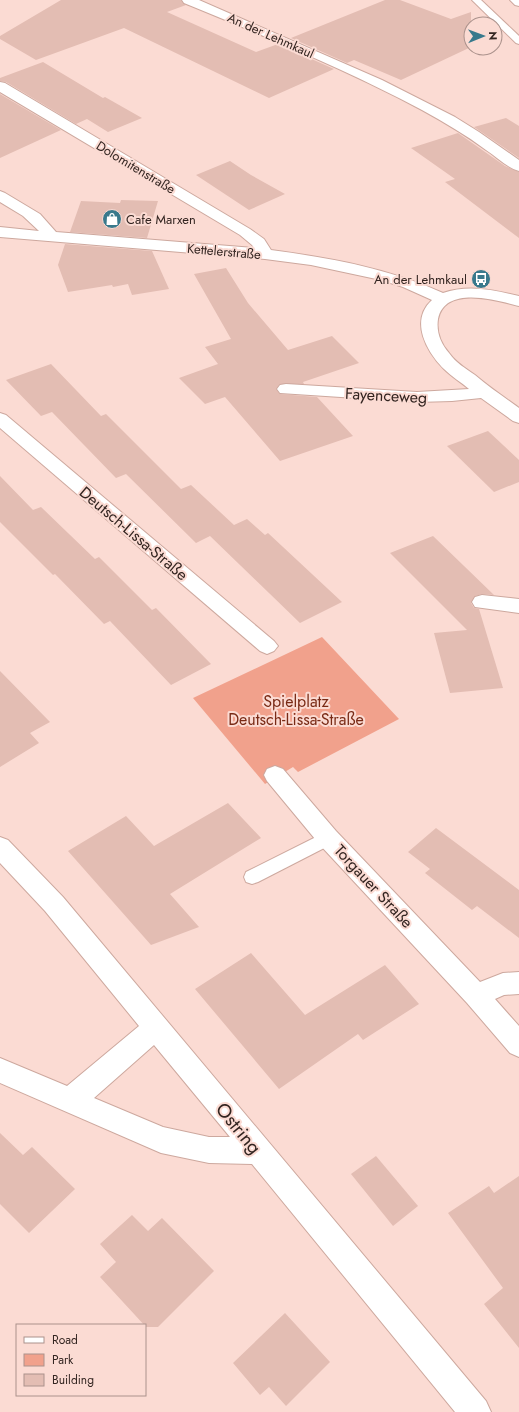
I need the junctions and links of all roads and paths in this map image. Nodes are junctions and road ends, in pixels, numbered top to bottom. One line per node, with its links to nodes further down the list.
1 (188, 0): 7 (street, An der Lehmkaul)
2 (476, 0): 5 (lane)
3 (516, 0): 4 (street)
4 (519, 2)
5 (519, 41)
6 (0, 86): 11 (street, Dolomitenstraße)
7 (519, 167)
8 (0, 196): 10 (street)
9 (0, 232): 10 (street, Kettelerstraße)
10 (50, 235): 11 (street, Kettelerstraße)
11 (265, 254): 12 (street, Kettelerstraße)
12 (442, 299): 13 (street); 15 (street)
13 (519, 300)
14 (286, 389): 15 (street, Fayenceweg)
15 (485, 392): 16 (street)
16 (519, 417)
17 (0, 419): 20 (street, Deutsch-Lissa-Straße)
18 (482, 602): 19 (street)
19 (519, 606)
20 (267, 646)
21 (275, 775): 22 (street, Torgauer Straße)
22 (328, 838): 24 (lane); 26 (street, Torgauer Straße)
23 (0, 847): 27 (street, Ostring)
24 (252, 877)
25 (519, 983): 26 (street)
26 (476, 995): 28 (street, Torgauer Straße)
27 (156, 1027): 30 (street); 31 (street, Ostring)
28 (519, 1045)
29 (0, 1070): 30 (street)
30 (70, 1101): 31 (street)
31 (257, 1151): 32 (street, Ostring)
32 (475, 1412)

